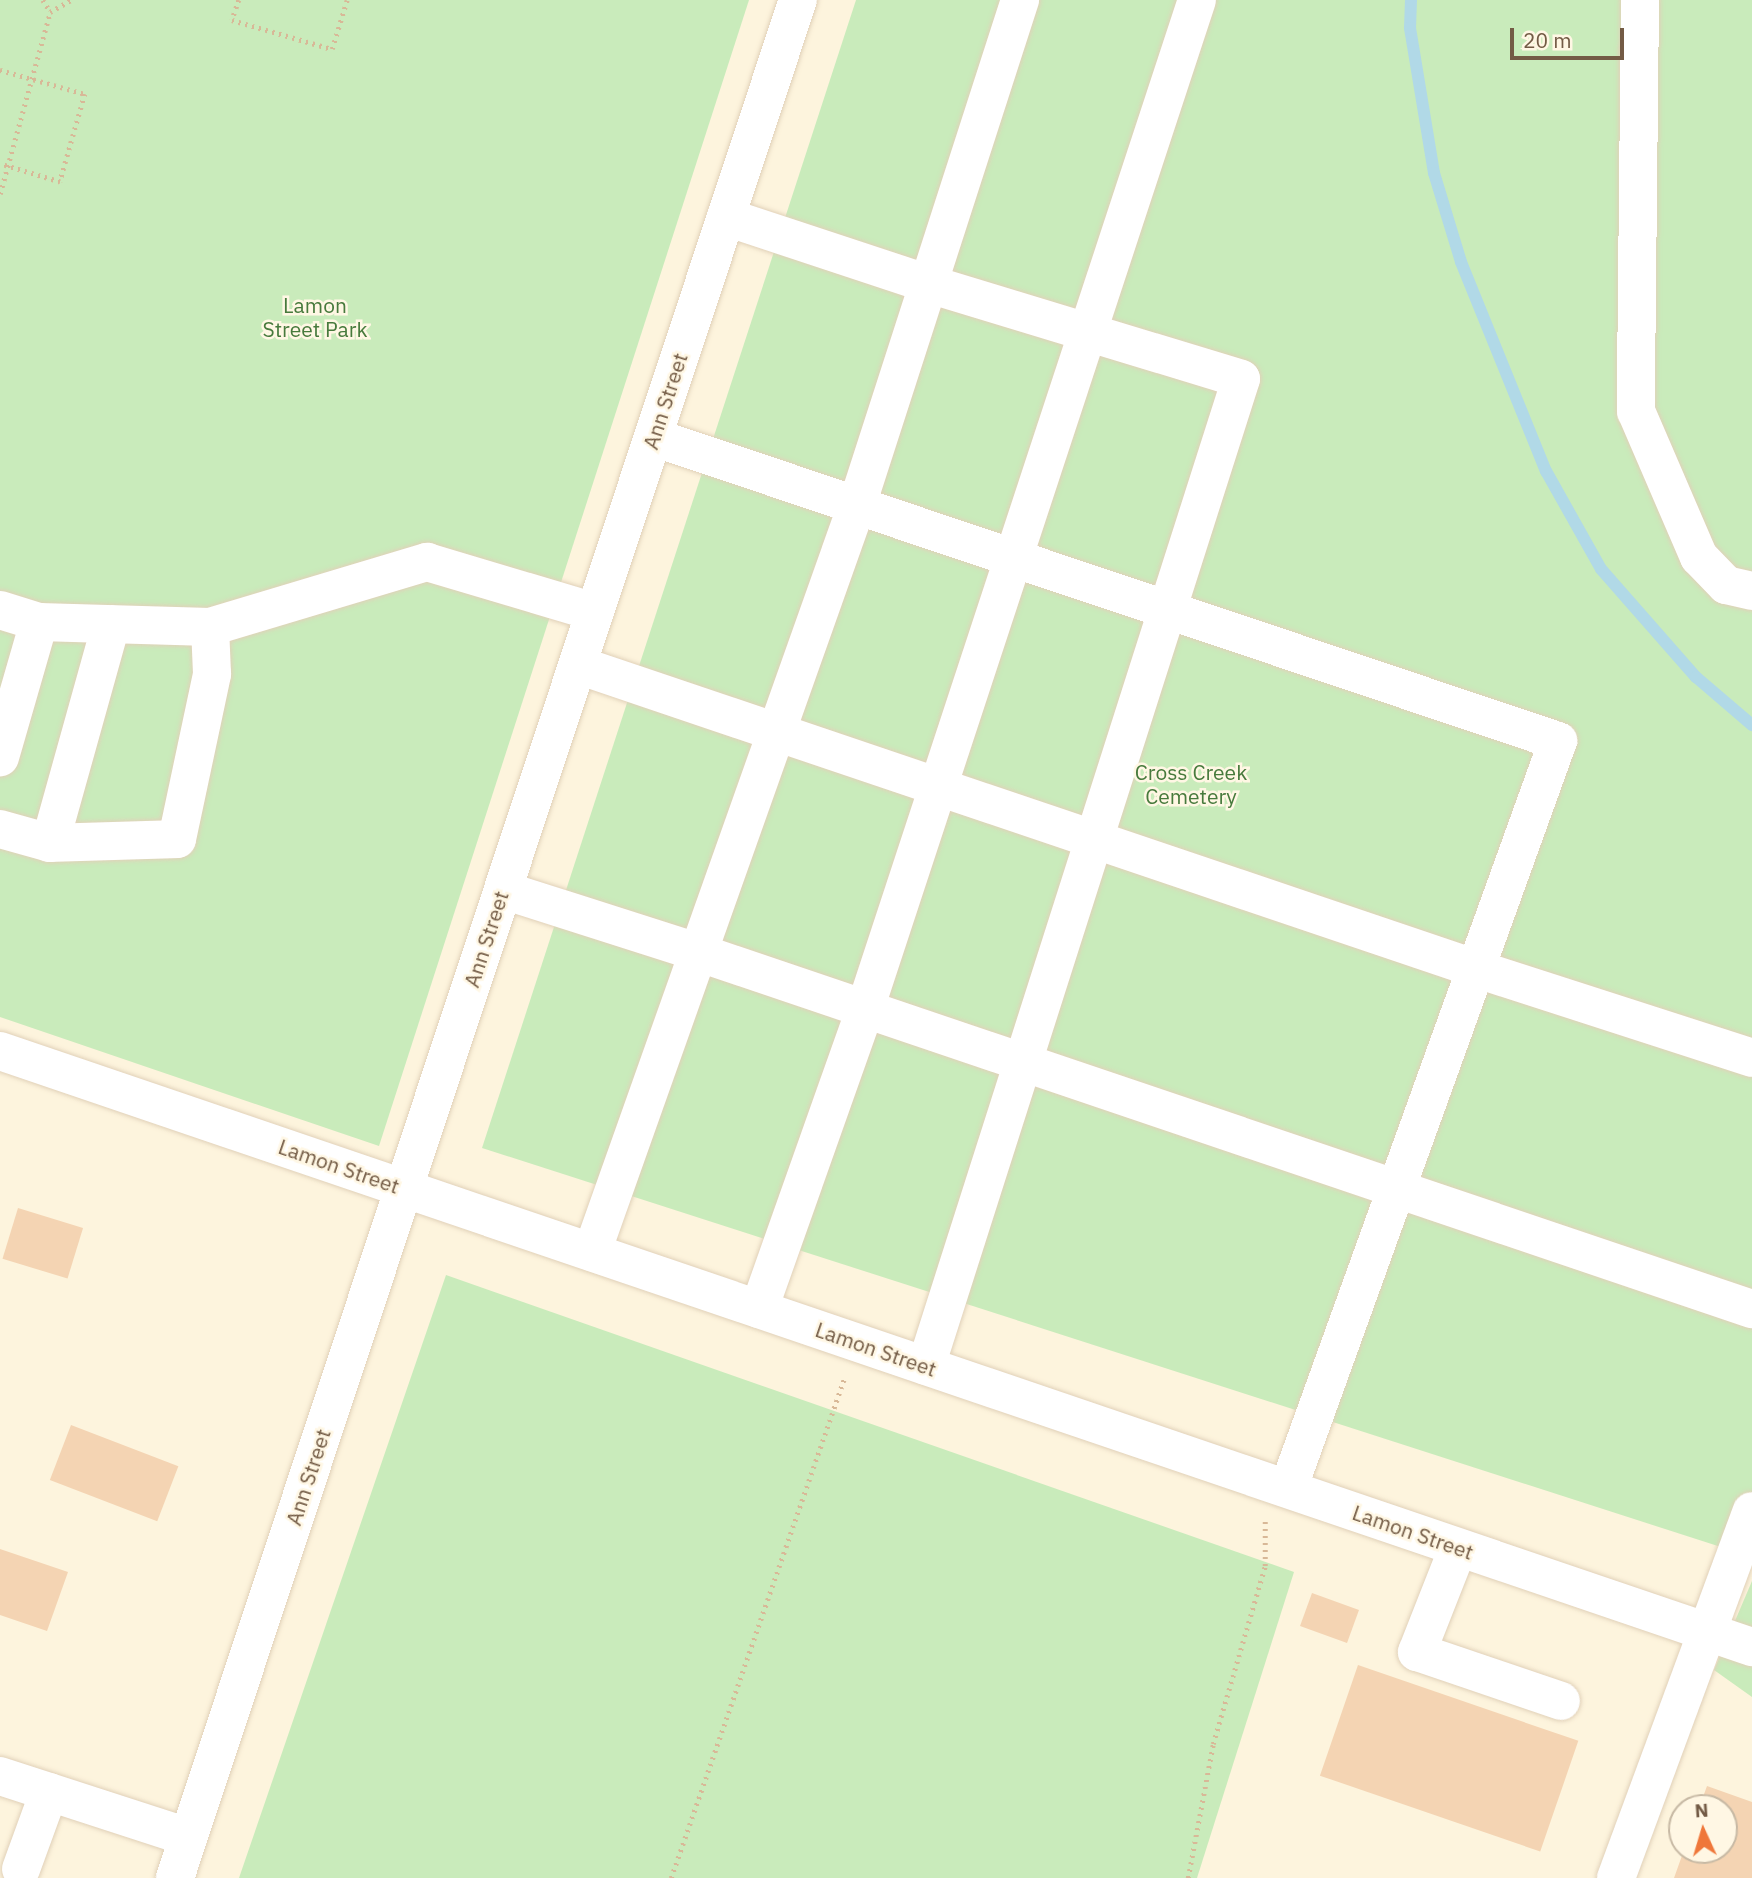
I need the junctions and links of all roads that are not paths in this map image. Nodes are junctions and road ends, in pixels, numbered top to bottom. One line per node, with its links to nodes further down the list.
1 (798, 0): 5 (street, Ann Street)
2 (1020, 0): 6 (street)
3 (1197, 0): 7 (street)
4 (1640, 0): 11 (street)
5 (726, 217): 6 (street); 8 (street, Ann Street)
6 (929, 284): 7 (street); 9 (street)
7 (1087, 332): 10 (street); 12 (street)
8 (653, 437): 9 (street); 14 (street, Ann Street)
9 (857, 505): 10 (street); 19 (street)
10 (1013, 558): 12 (street); 21 (street)
11 (1752, 591)
12 (1168, 609): 23 (street); 27 (street)
13 (0, 610): 15 (street)
14 (595, 612): 17 (street); 18 (street, Ann Street)
15 (39, 622): 16 (street); 20 (street)
16 (111, 624): 17 (street); 24 (street)
17 (210, 627): 24 (street)
18 (578, 665): 19 (street); 25 (street, Ann Street)
19 (775, 731): 21 (street); 26 (street)
20 (0, 757)
21 (937, 786): 23 (street); 28 (street)
22 (0, 829): 24 (street)
23 (1094, 839): 27 (street); 31 (street)
24 (50, 843)
25 (503, 890): 26 (street); 33 (street, Ann Street)
26 (697, 952): 28 (street); 34 (street)
27 (1477, 969): 30 (street); 32 (street)
28 (865, 1009): 31 (street); 35 (street)
29 (0, 1051): 33 (street, Lamon Street)
30 (1752, 1058)
31 (1023, 1062): 32 (street); 37 (street)
32 (1398, 1187): 36 (street); 38 (street)
33 (404, 1188): 34 (street, Lamon Street); 46 (street, Ann Street)
34 (592, 1252): 35 (street, Lamon Street)
35 (759, 1309): 37 (street, Lamon Street)
36 (1752, 1309)
37 (926, 1366): 38 (street, Lamon Street)
38 (1276, 1485): 40 (street, Lamon Street)
39 (1752, 1511): 41 (street)
40 (1458, 1548): 41 (street, Lamon Street); 43 (street)
41 (1705, 1632): 42 (street, Lamon Street); 49 (street)
42 (1752, 1647)
43 (1561, 1701)
44 (0, 1776): 45 (street)
45 (49, 1793): 46 (street); 47 (street)
46 (188, 1837): 48 (street, Ann Street)
47 (16, 1869)
48 (175, 1878)
49 (1616, 1878)

